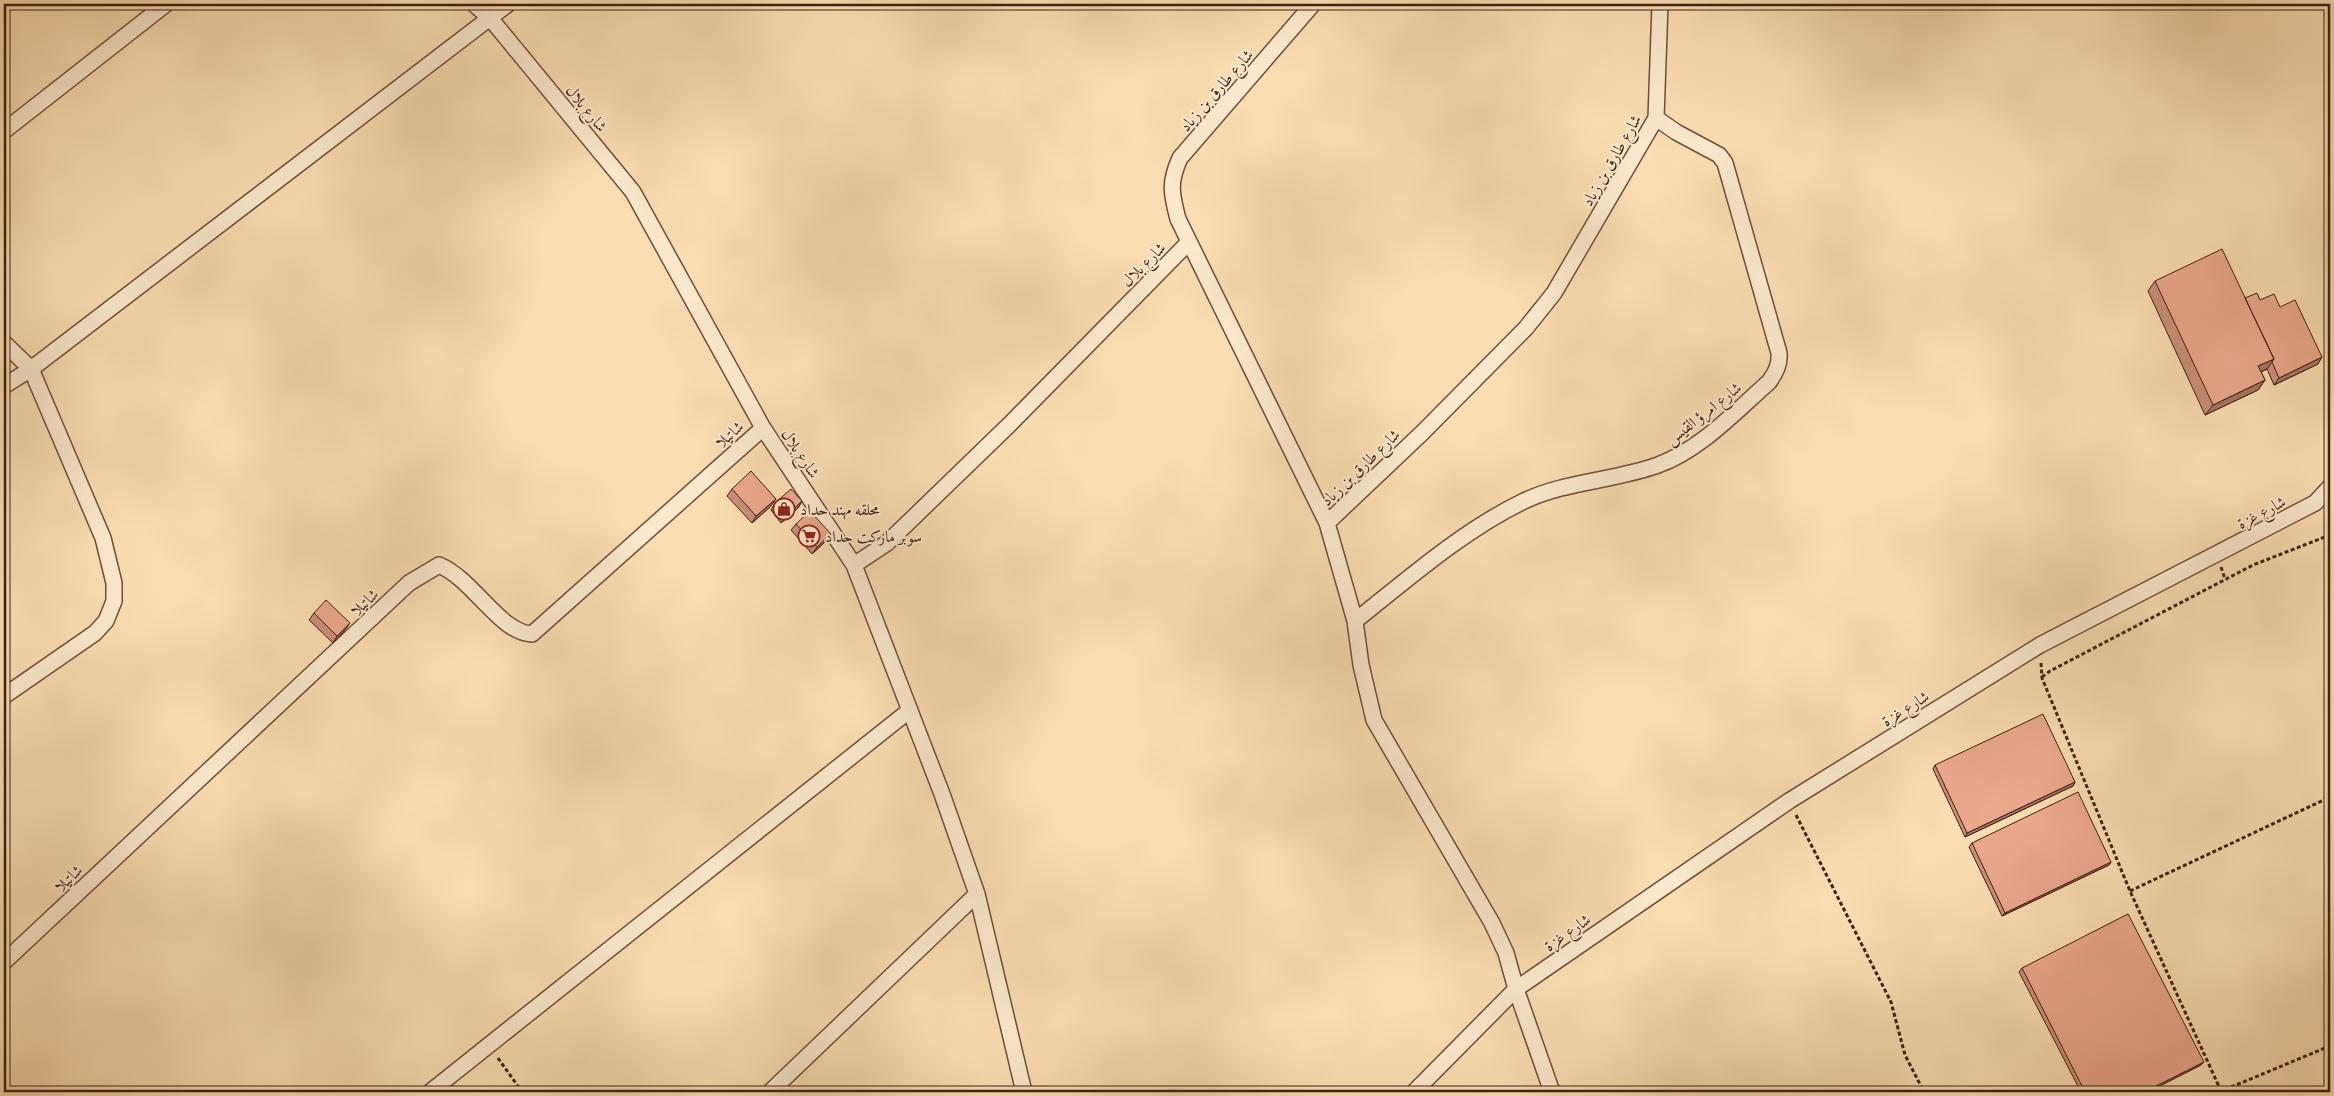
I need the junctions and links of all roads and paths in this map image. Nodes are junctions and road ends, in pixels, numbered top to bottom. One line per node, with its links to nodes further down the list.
1 (166, 4): 8 (street)
2 (474, 4): 6 (street, شارع بلال)
3 (508, 4): 6 (street)
4 (1312, 4): 9 (street, شارع طارق بن زياد)
5 (1660, 4): 7 (street, شارع طارق بن زياد)
6 (490, 18): 11 (street); 13 (street, شارع بلال)
7 (1656, 118): 15 (street, شارع طارق بن زياد); 18 (street, شارع امرؤ القيس)
8 (4, 131)
9 (1189, 242): 15 (street, شارع طارق بن زياد); 17 (street, شارع بلال)
10 (4, 343): 11 (street)
11 (31, 369): 12 (street); 21 (street)
12 (4, 386)
13 (763, 428): 17 (street, شارع بلال); 27 (street, شاتيلا)
14 (2330, 487): 19 (street, شارع غزة)
15 (1327, 523): 18 (street)
16 (2330, 535): 20 (path)
17 (854, 565): 22 (street)
18 (1355, 621): 28 (street)
19 (2040, 645): 20 (path); 24 (street, شارع غزة)
20 (2042, 678): 25 (path)
21 (4, 696)
22 (910, 710): 26 (street); 29 (street)
23 (2330, 797): 25 (path)
24 (1789, 801): 28 (street, شارع غزة); 37 (path)
25 (2130, 891): 38 (path)
26 (977, 894): 33 (street); 34 (street)
27 (4, 962)
28 (1516, 989): 35 (street, شارع غزة); 36 (street)
29 (490, 1045): 31 (street); 32 (path)
30 (2330, 1046): 38 (path)
31 (430, 1092)
32 (522, 1092)
33 (770, 1092)
34 (1024, 1092)
35 (1414, 1092)
36 (1552, 1092)
37 (1924, 1092)
38 (2220, 1092)

